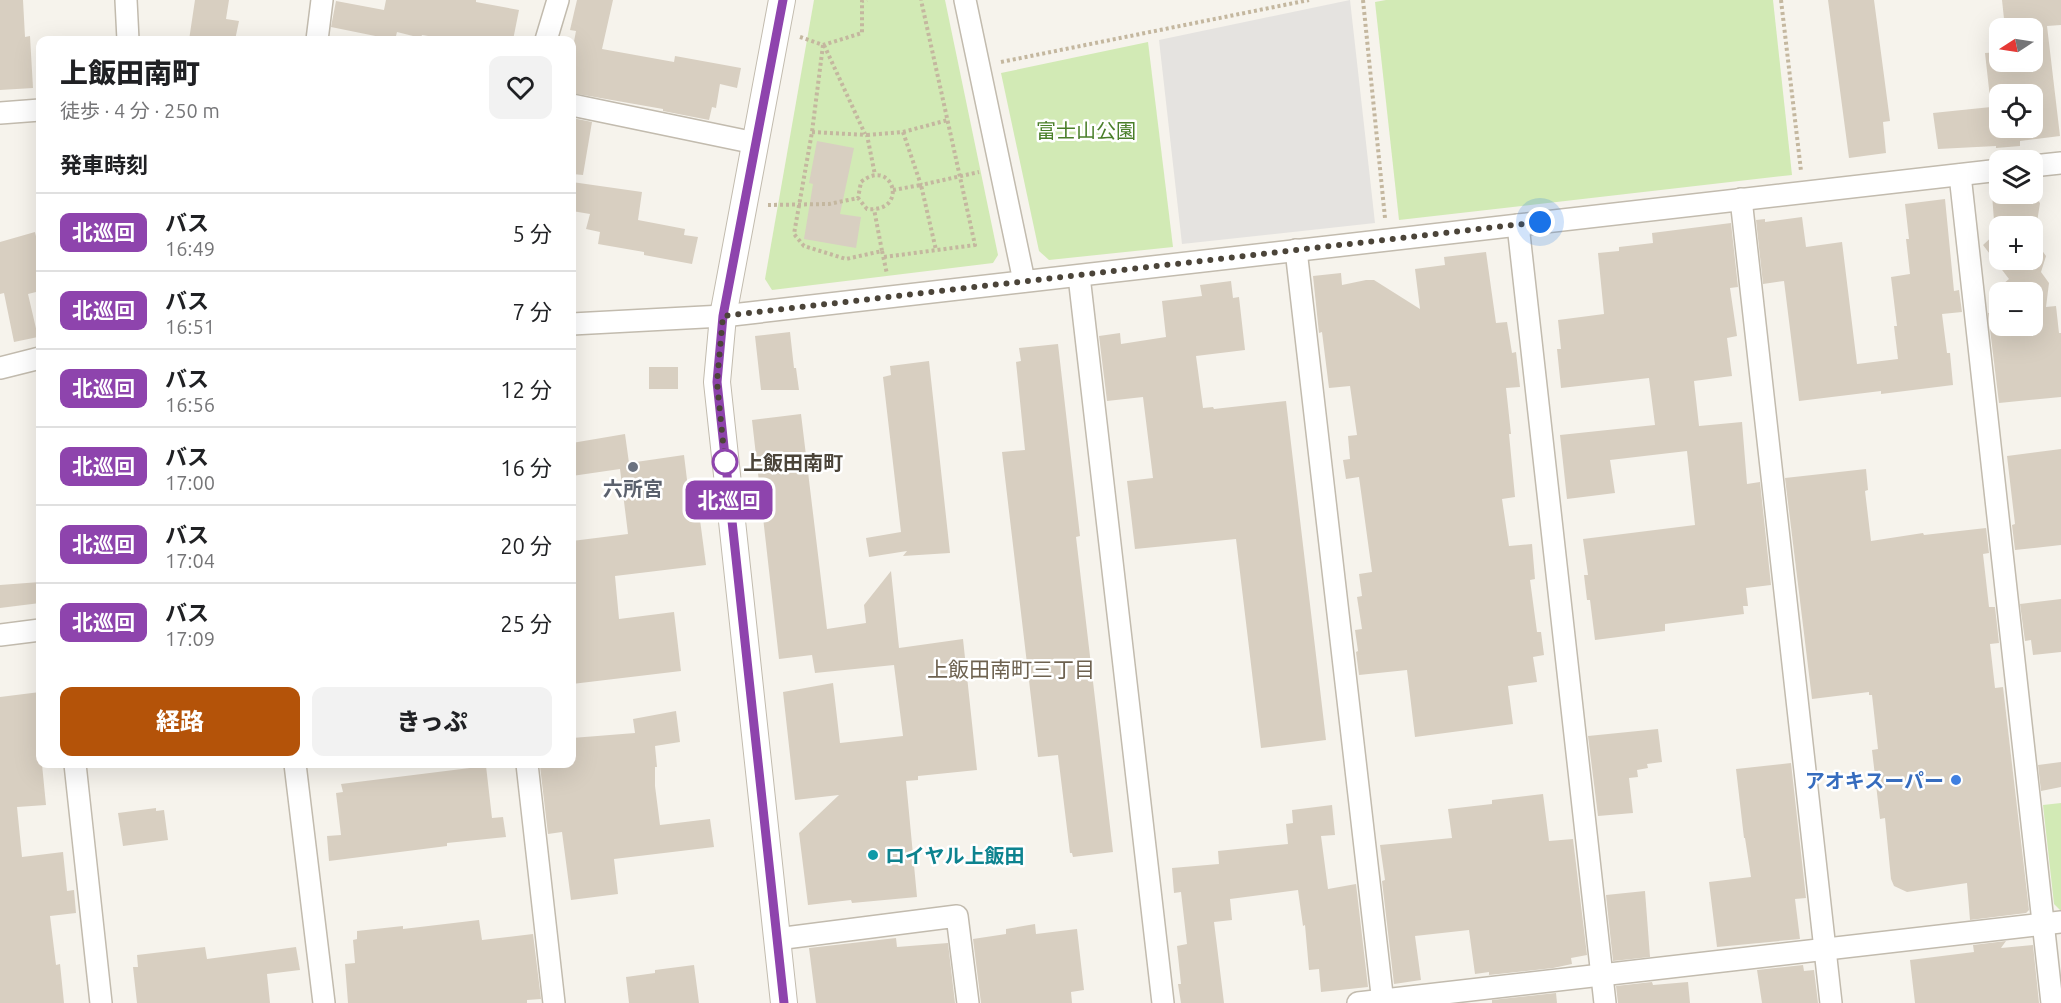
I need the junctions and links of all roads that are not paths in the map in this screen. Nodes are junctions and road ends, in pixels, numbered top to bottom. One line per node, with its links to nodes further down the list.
1 (126, 0): 6 (street)
2 (322, 0): 7 (street)
3 (558, 0): 8 (street)
4 (783, 0): 12 (street)
5 (965, 0): 21 (street)
6 (128, 36)
7 (317, 36)
8 (547, 36)
9 (576, 106): 12 (street)
10 (36, 110): 11 (street)
11 (0, 113)
12 (755, 143): 22 (street)
13 (2061, 163): 14 (street)
14 (2043, 165)
15 (1989, 171): 16 (street)
16 (1960, 175): 17 (street); 31 (street)
17 (1741, 199): 18 (street); 33 (street)
18 (1518, 225): 19 (street); 34 (street)
19 (1296, 250): 20 (street); 35 (street)
20 (1079, 276): 21 (street); 41 (street)
21 (1024, 281): 22 (street)
22 (723, 316): 23 (street); 32 (street)
23 (576, 324)
24 (36, 359): 25 (street)
25 (0, 368)
26 (36, 630): 27 (street)
27 (0, 634)
28 (75, 768): 36 (street)
29 (296, 768): 37 (street)
30 (527, 768): 38 (street)
31 (2052, 923): 33 (street); 45 (street)
32 (777, 939): 39 (street); 40 (street)
33 (1826, 949): 34 (street); 44 (street)
34 (1602, 975): 35 (street); 43 (street)
35 (1383, 1002): 42 (street)
36 (101, 1003)
37 (324, 1003)
38 (554, 1003)
39 (784, 1003)
40 (968, 1003)
41 (1163, 1003)
42 (1358, 1003)
43 (1605, 1003)
44 (1831, 1003)
45 (2052, 1003)

